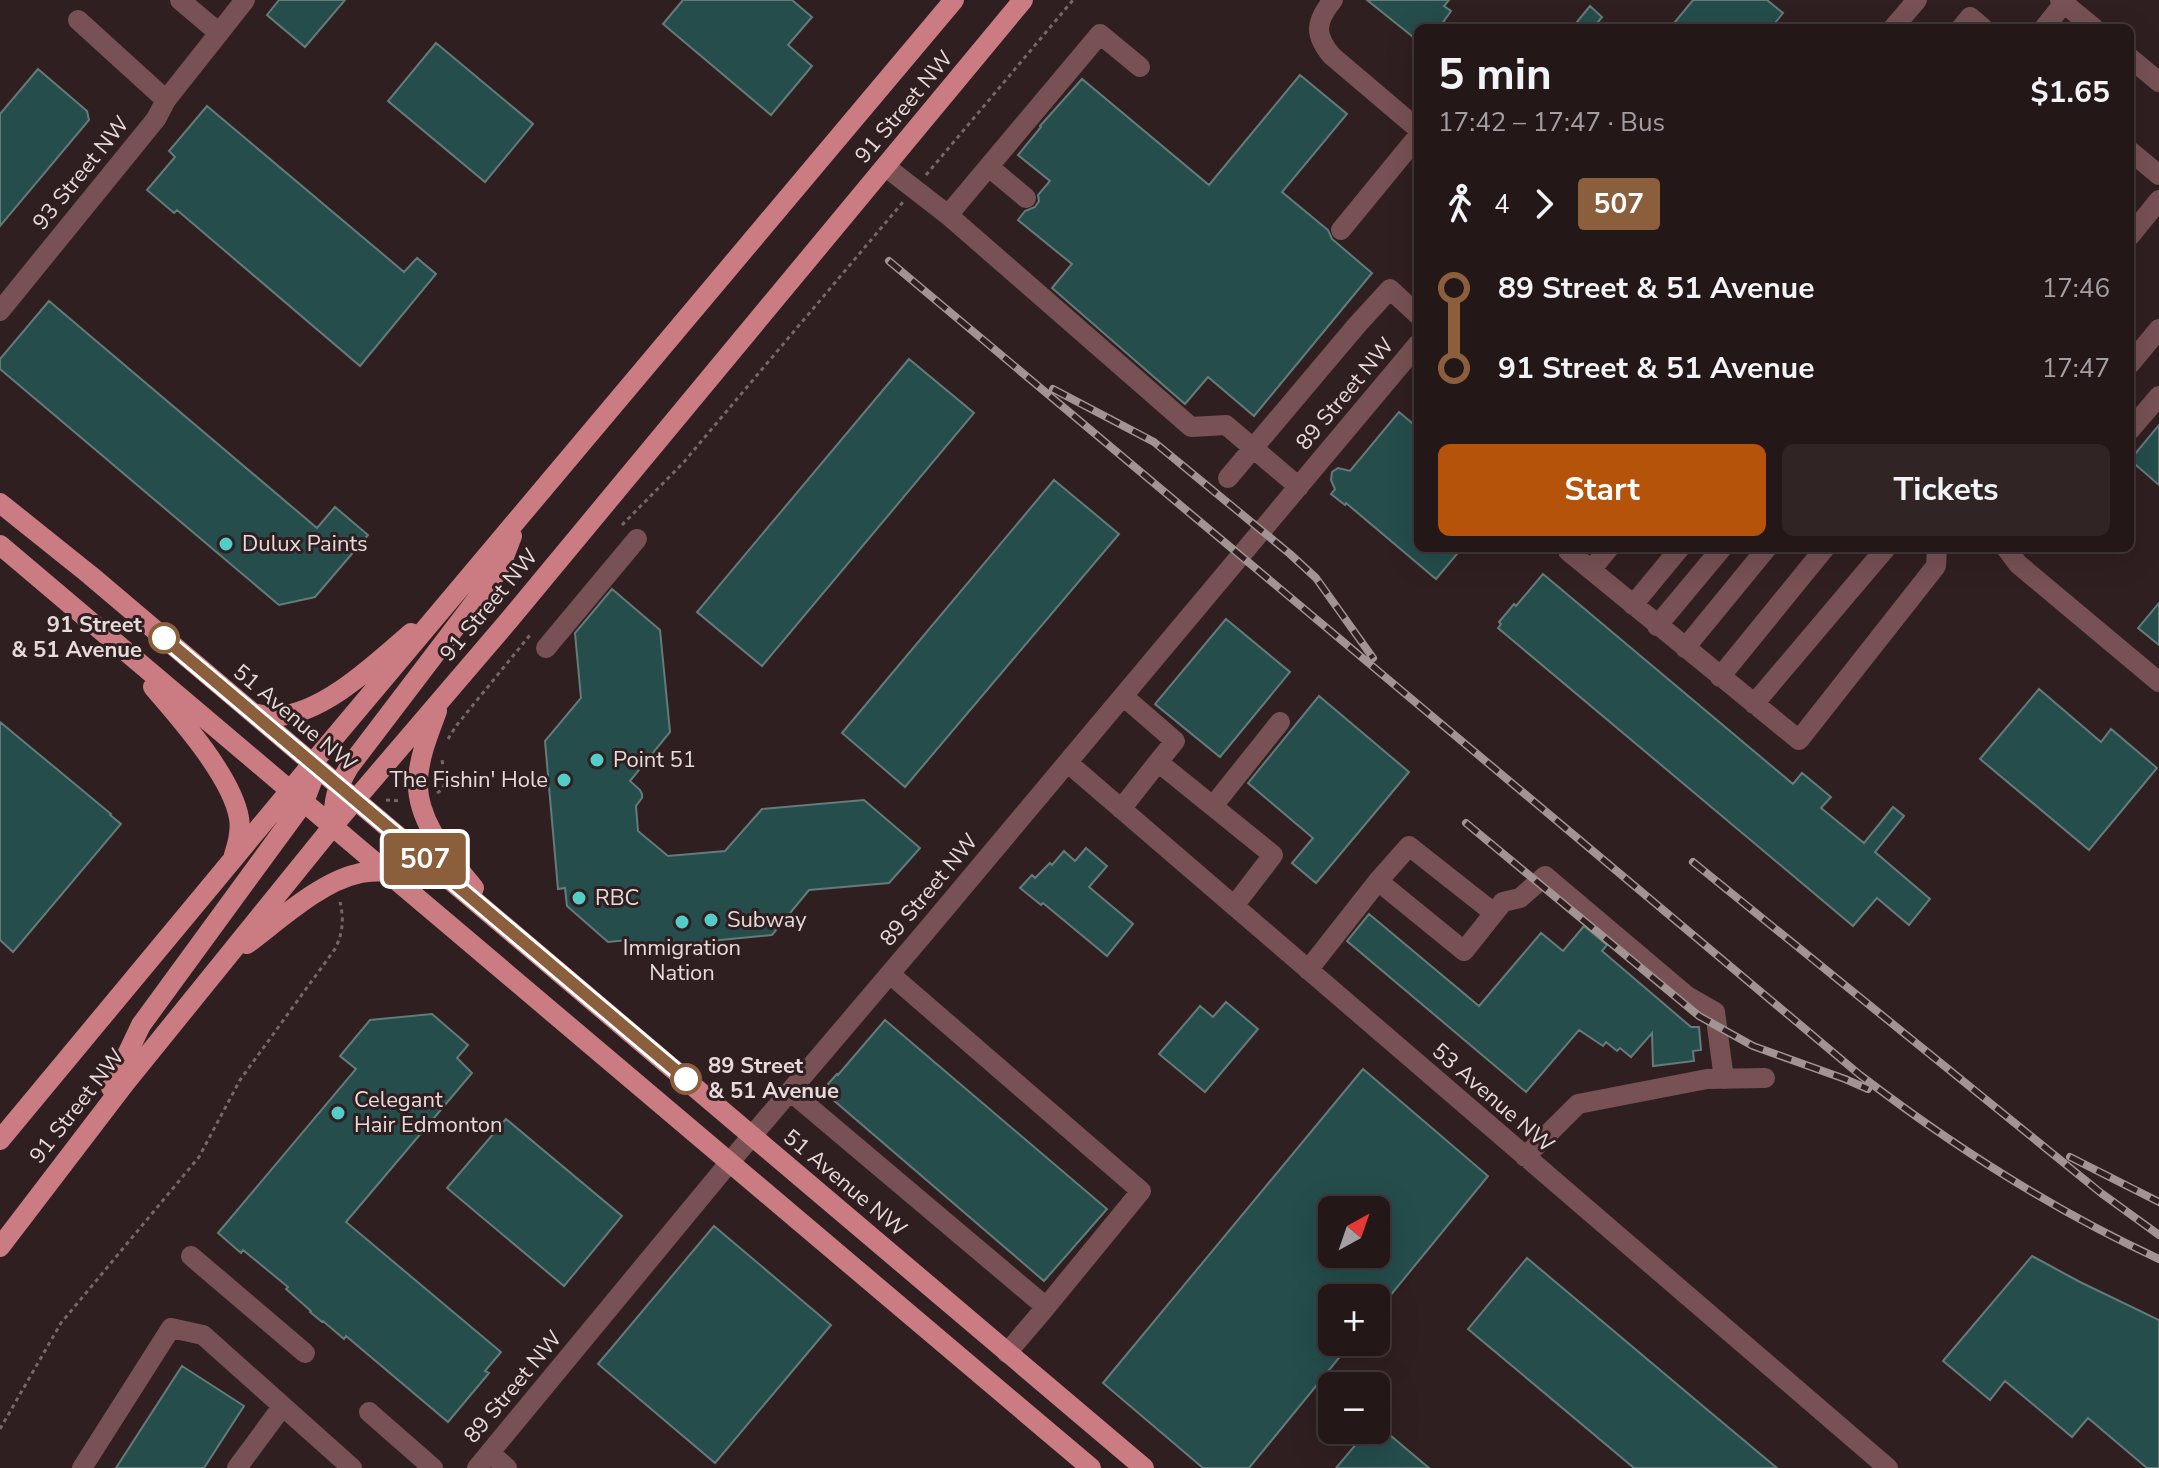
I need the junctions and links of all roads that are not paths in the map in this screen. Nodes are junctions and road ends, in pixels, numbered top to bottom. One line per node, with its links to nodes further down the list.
1 (180, 0): 12 (street)
2 (245, 0): 12 (street, 93 Street NW)
3 (954, 0): 39 (main road, 91 Street NW)
4 (1023, 0): 20 (main road, 91 Street NW)
5 (1333, 0): 17 (street)
6 (1917, 0): 9 (street)
7 (2062, 1): 10 (street); 11 (street)
8 (78, 20): 16 (street)
9 (1896, 24)
10 (2047, 24)
11 (2089, 24)
12 (219, 33): 16 (street, 93 Street NW)
13 (2134, 61): 15 (street)
14 (1140, 67): 21 (street)
15 (2159, 82)
16 (166, 100): 28 (street, 93 Street NW)
17 (1414, 126)
18 (1414, 141): 26 (street)
19 (2134, 154): 22 (street)
20 (886, 167): 25 (street); 61 (main road, 91 Street NW)
21 (989, 167): 23 (street); 25 (street)
22 (2159, 175)
23 (1026, 198)
24 (2159, 200): 27 (street)
25 (948, 215): 35 (street)
26 (1341, 230)
27 (2134, 231)
28 (0, 311)
29 (1414, 311): 35 (street)
30 (2159, 329): 32 (street)
31 (1414, 349): 37 (street, 89 Street NW)
32 (2134, 359)
33 (2159, 396): 34 (street)
34 (2134, 425)
35 (1252, 448): 36 (street); 37 (street)
36 (1228, 478)
37 (1299, 487): 60 (street, 89 Street NW)
38 (0, 503): 63 (main road, 51 Avenue NW)
39 (518, 521): 52 (main road, 91 Street NW); 68 (main road)
40 (637, 539): 56 (street)
41 (0, 545): 55 (main road)
42 (1569, 552): 51 (street)
43 (1606, 552): 51 (street)
44 (1677, 552): 53 (street)
45 (1719, 552): 54 (street)
46 (1764, 552): 57 (street)
47 (1822, 552): 58 (street)
48 (1883, 552): 62 (street)
49 (1937, 552): 62 (street)
50 (2009, 552): 59 (street)
51 (1591, 570): 53 (street)
52 (454, 597): 63 (main road); 67 (main road, 91 Street NW)
53 (1633, 605): 54 (street)
54 (1657, 626): 57 (street)
55 (114, 641): 69 (main road); 74 (main road)
56 (538, 642)
57 (1685, 648): 58 (street)
58 (1720, 677): 62 (street)
59 (2159, 682)
60 (1123, 696): 65 (street); 66 (street, 89 Street NW)
61 (441, 700): 70 (main road, 91 Street NW); 79 (main road)
62 (1754, 704)
63 (253, 713): 67 (main road, 51 Avenue NW)
64 (1280, 722): 71 (street)
65 (1158, 762): 71 (street); 72 (street)
66 (1068, 763): 72 (street, 53 Avenue NW); 82 (street, 89 Street NW)
67 (312, 764): 68 (main road, 51 Avenue NW); 69 (main road)
68 (338, 786): 70 (main road, 51 Avenue NW); 73 (main road)
69 (297, 797): 73 (main road); 74 (main road, 91 Street NW); 86 (main road)
70 (355, 800): 73 (main road, 91 Street NW); 79 (main road, 51 Avenue NW)
71 (1213, 806): 77 (street)
72 (1121, 809): 77 (street, 53 Avenue NW)
73 (333, 826): 75 (main road); 80 (main road, 91 Street NW)
74 (231, 861): 88 (main road, 91 Street NW)
75 (388, 871): 80 (main road); 90 (main road)
76 (1378, 881): 78 (street); 78 (street); 81 (street)
77 (1234, 906): 81 (street, 53 Avenue NW)
78 (1494, 913): 84 (street)
79 (504, 926): 87 (main road, 51 Avenue NW)
80 (221, 963): 86 (main road, 91 Street NW)
81 (1308, 970): 89 (street, 53 Avenue NW)
82 (890, 974): 85 (street, 89 Street NW); 93 (street)
83 (1765, 1078): 84 (street)
84 (1724, 1079): 89 (street)
85 (790, 1091): 87 (street, 89 Street NW); 93 (street)
86 (91, 1127): 91 (main road, 91 Street NW)
87 (752, 1136): 90 (street, 89 Street NW); 95 (main road, 51 Avenue NW)
88 (0, 1140)
89 (1525, 1157): 106 (street, 53 Avenue NW)
90 (729, 1163): 98 (street, 89 Street NW); 104 (main road)
91 (0, 1247)
92 (191, 1256): 94 (street)
93 (1046, 1307): 95 (street)
94 (305, 1353)
95 (1007, 1353): 105 (main road, 51 Avenue NW)
96 (282, 1407): 99 (street); 100 (street); 101 (street)
97 (369, 1412): 102 (street)
98 (483, 1460): 103 (street)
99 (82, 1468)
100 (237, 1468)
101 (352, 1468)
102 (433, 1468)
103 (507, 1468)
104 (1091, 1468)
105 (1144, 1468)
106 (1888, 1468)

